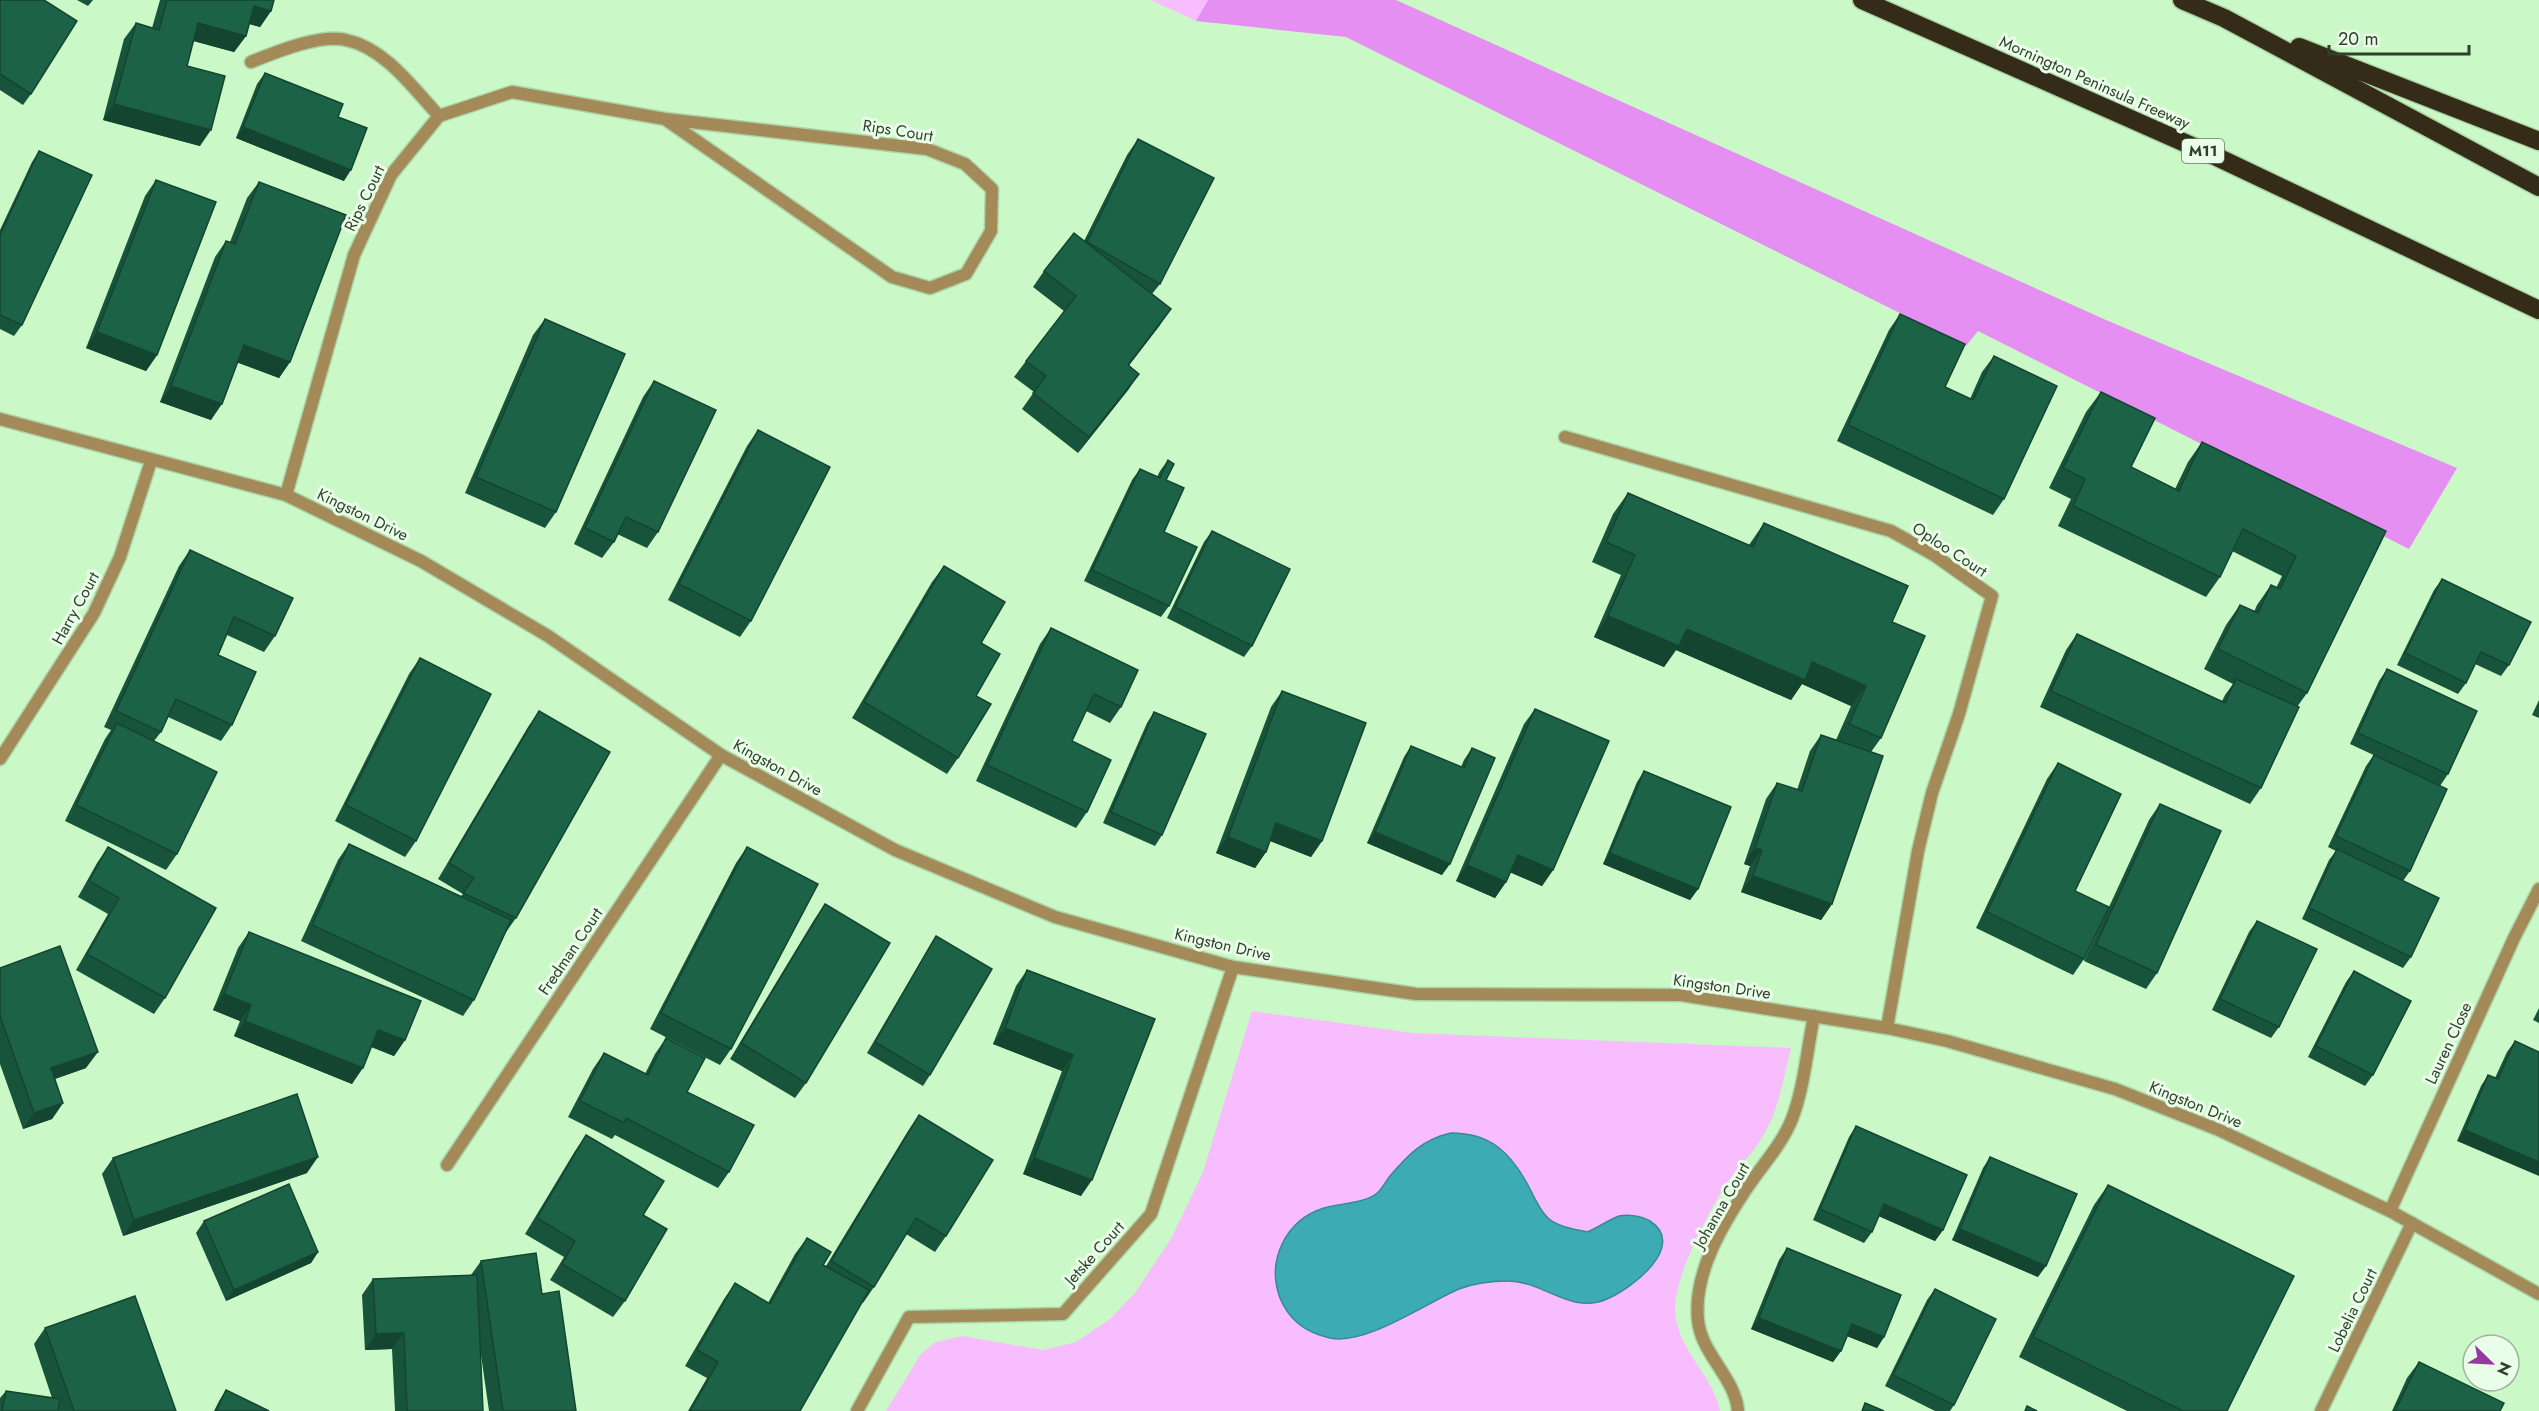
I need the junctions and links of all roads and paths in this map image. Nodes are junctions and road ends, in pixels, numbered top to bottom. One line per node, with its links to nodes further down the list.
1 (1862, 0): 9 (highway, Mornington Peninsula Freeway / M11)
2 (2182, 0): 3 (highway)
3 (2224, 18): 7 (highway); 8 (highway)
4 (251, 62): 5 (street)
5 (439, 116): 6 (street, Rips Court); 15 (street, Rips Court)
6 (664, 118): 6 (street, Rips Court)
7 (2539, 141)
8 (2539, 187)
9 (2452, 269): 10 (highway, Mornington Peninsula Freeway / M11); 11 (highway)
10 (2539, 310)
11 (2539, 324)
12 (0, 419): 14 (street, Kingston Drive)
13 (1565, 437): 21 (street, Oploo Court)
14 (151, 461): 15 (street, Kingston Drive); 17 (street, Harry Court)
15 (286, 495): 16 (street, Kingston Drive)
16 (721, 755): 19 (street, Kingston Drive); 22 (street, Fredman Court)
17 (0, 759)
18 (2539, 890): 23 (street, Lauren Close)
19 (1233, 967): 20 (street, Kingston Drive); 26 (street, Jetske Court)
20 (1814, 1016): 21 (street, Kingston Drive); 27 (street, Johanna Court)
21 (1887, 1028): 23 (street, Kingston Drive)
22 (447, 1165)
23 (2390, 1211): 24 (street, Kingston Drive)
24 (2412, 1223): 25 (street, Kingston Drive); 28 (street, Lobelia Court)
25 (2539, 1294)
26 (857, 1411)
27 (1738, 1411)
28 (2321, 1411)

